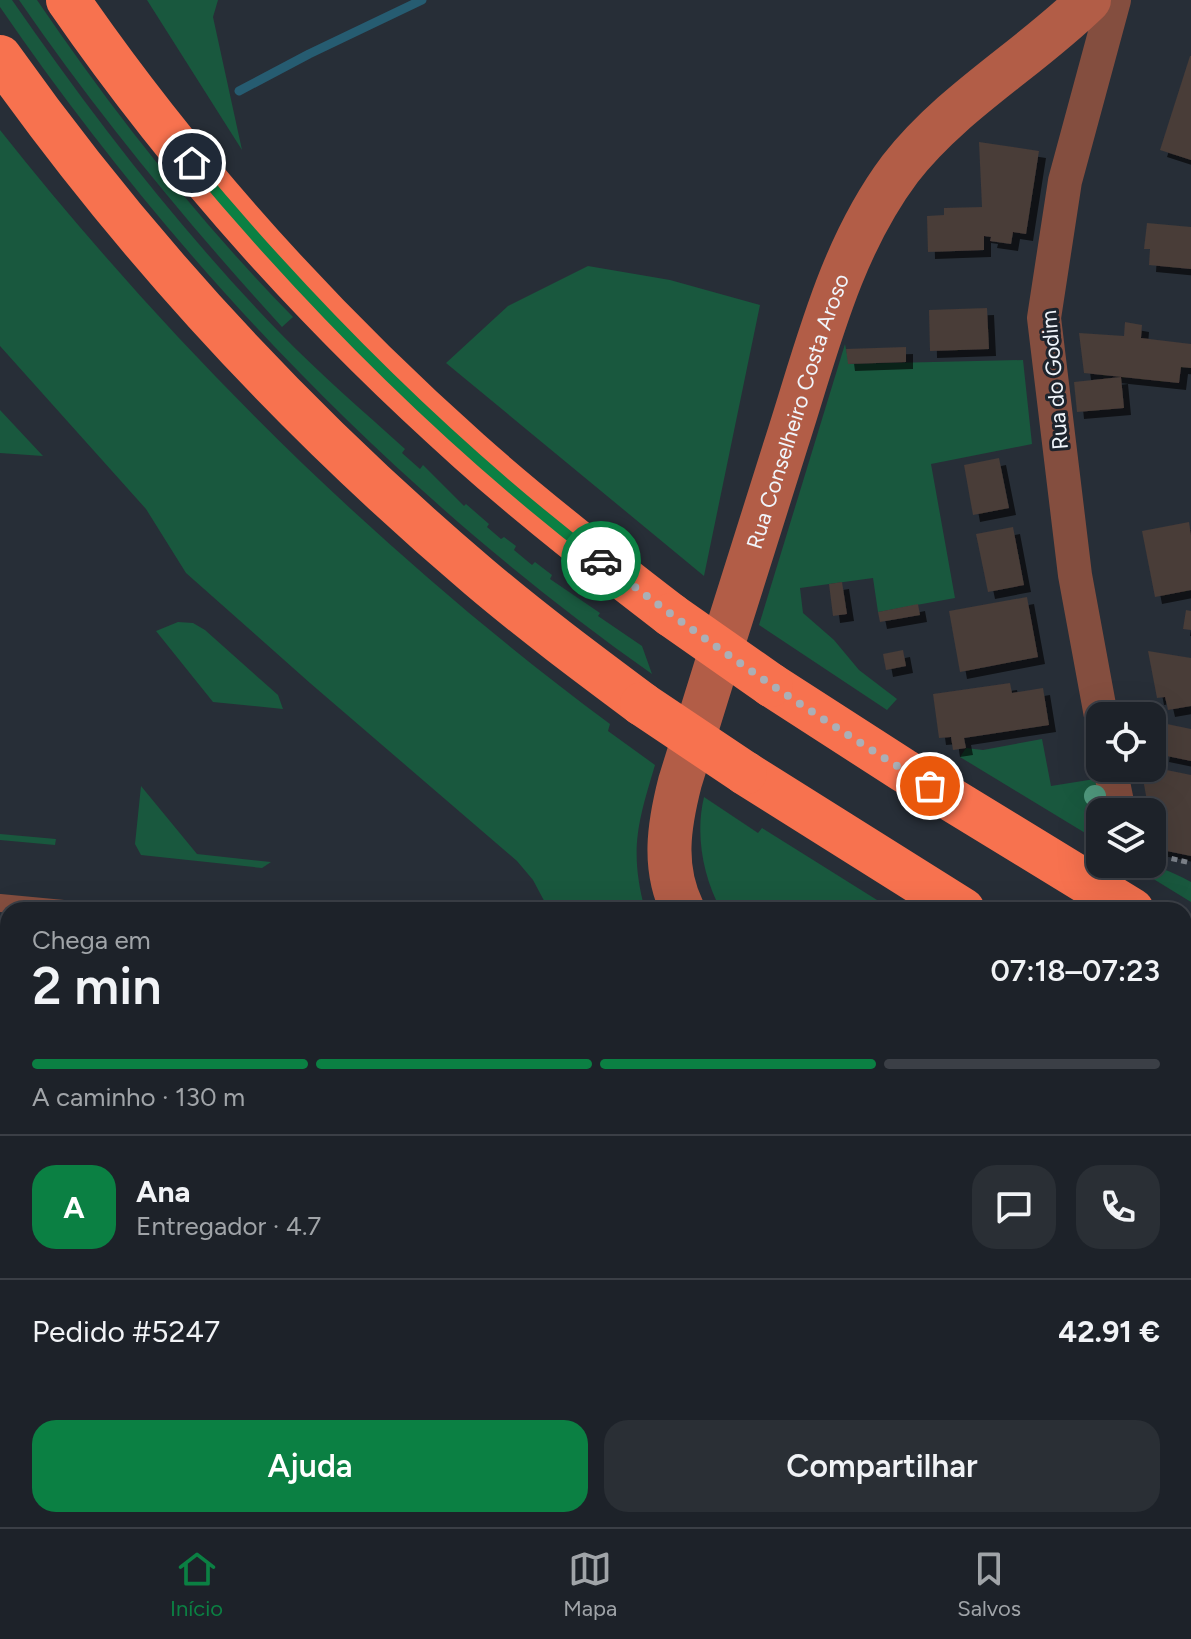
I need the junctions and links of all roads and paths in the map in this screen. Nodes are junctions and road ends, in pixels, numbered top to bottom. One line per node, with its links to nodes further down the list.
1 (68, 0): 10 (highway, bridge)
2 (1089, 0): 8 (main road, Rua Conselheiro Costa Aroso)
3 (1114, 0): 5 (street, Rua do Godim)
4 (0, 57): 9 (highway, bridge)
5 (1098, 702)
6 (1166, 857): 7 (path)
7 (1191, 863)
8 (680, 902)
9 (950, 902)
10 (1119, 902)

